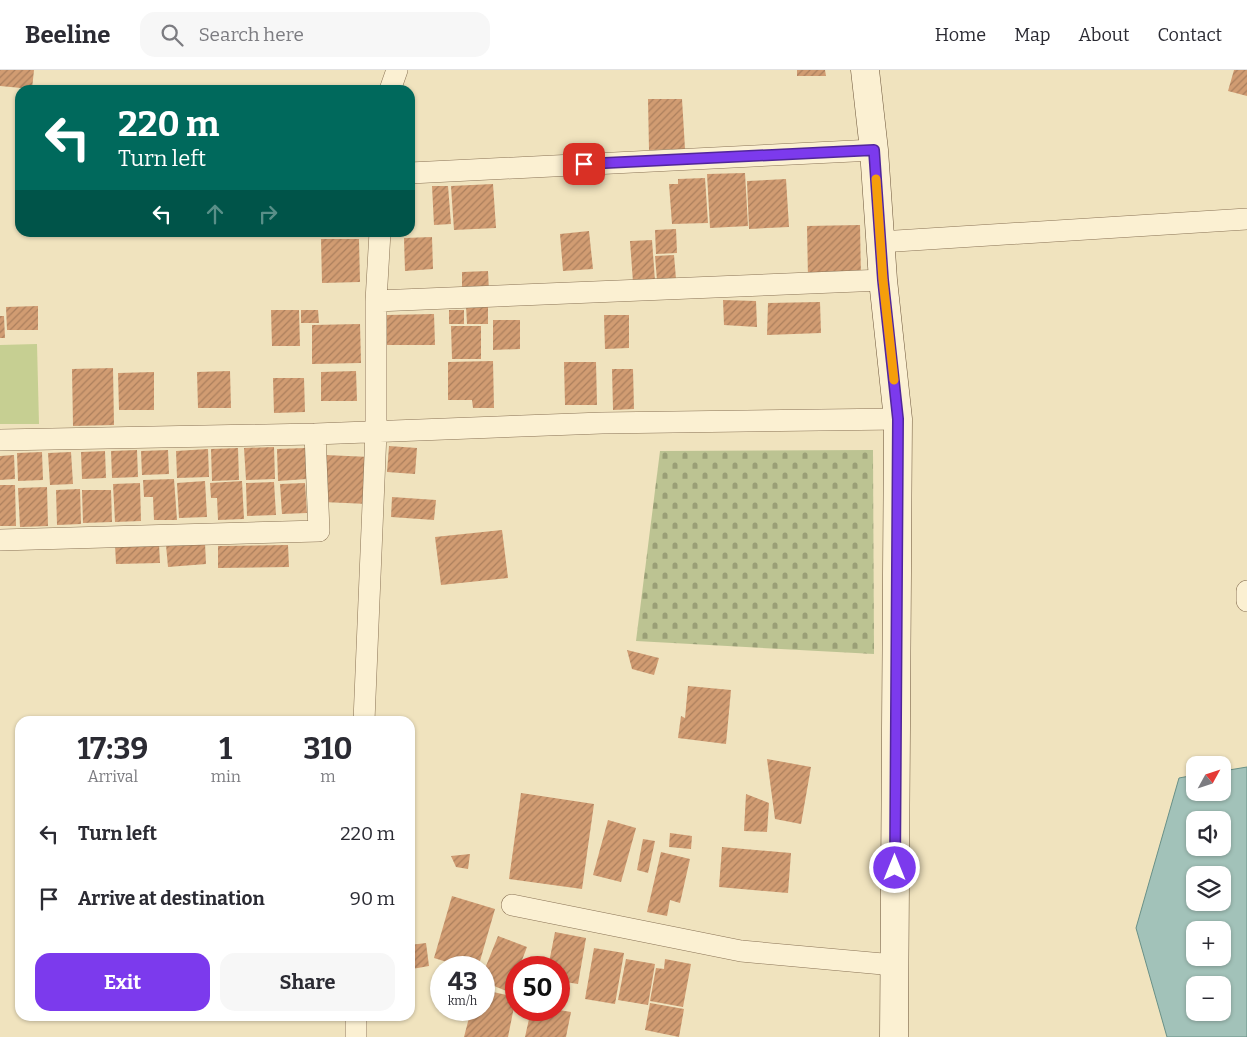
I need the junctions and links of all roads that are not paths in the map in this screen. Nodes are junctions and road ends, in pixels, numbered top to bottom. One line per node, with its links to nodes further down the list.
1 (396, 70): 3 (street)
2 (865, 70): 4 (main road)
3 (392, 85)
4 (874, 150): 5 (street); 8 (main road)
5 (415, 173)
6 (1247, 218): 8 (street)
7 (380, 237): 10 (street)
8 (880, 242): 9 (main road)
9 (883, 280): 10 (street); 11 (main road)
10 (376, 301): 12 (street)
11 (898, 419): 12 (street); 20 (main road)
12 (376, 432): 13 (street); 18 (street)
13 (315, 434): 14 (street); 15 (street)
14 (0, 440)
15 (0, 540)
16 (1247, 591): 17 (street)
17 (1247, 601)
18 (364, 716)
19 (512, 905): 20 (street)
20 (894, 966): 23 (main road)
21 (356, 1021): 22 (street)
22 (356, 1037)
23 (894, 1037)

